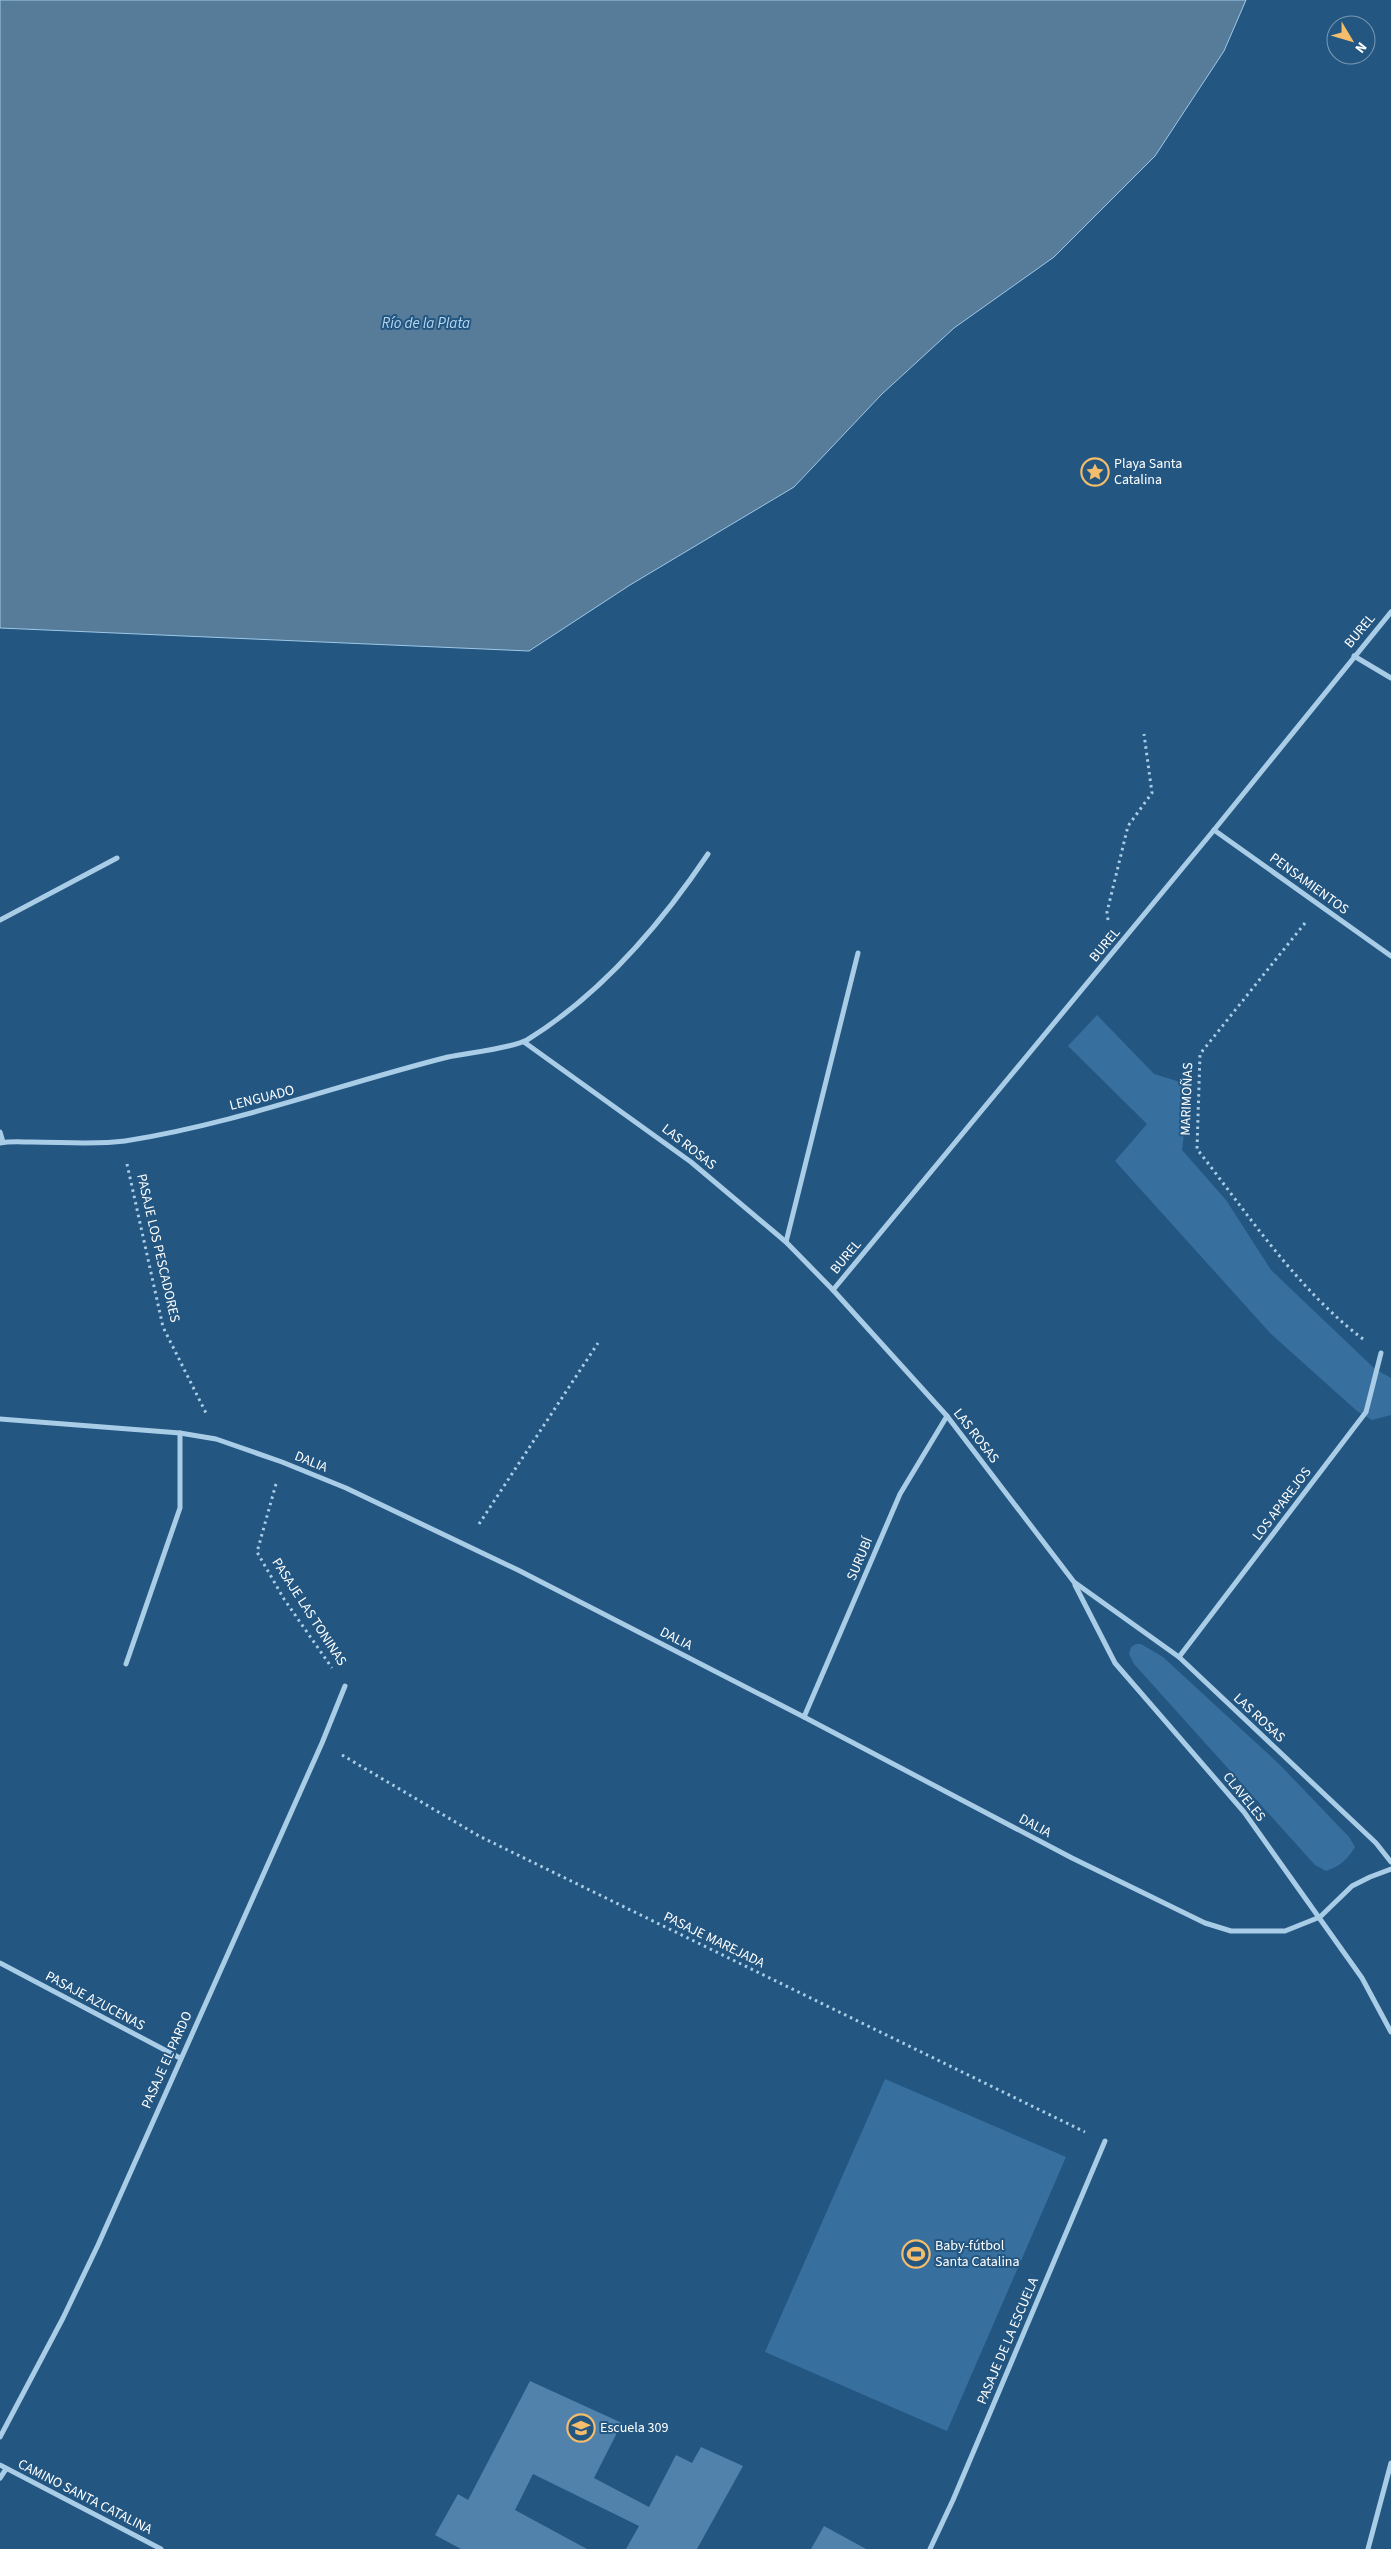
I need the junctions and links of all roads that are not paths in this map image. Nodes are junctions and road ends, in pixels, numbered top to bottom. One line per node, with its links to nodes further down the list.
1 (1391, 612): 2 (street, BUREL)
2 (1354, 656): 3 (street); 4 (street, BUREL)
3 (1391, 678)
4 (1214, 830): 9 (street, PENSAMIENTOS); 14 (street, BUREL)
5 (708, 854): 10 (street)
6 (117, 858): 7 (street)
7 (0, 920)
8 (858, 953): 13 (street)
9 (1391, 956)
10 (524, 1042): 12 (street, LENGUADO); 13 (street, LAS ROSAS)
11 (0, 1132): 12 (street)
12 (2, 1143)
13 (786, 1242): 14 (street, LAS ROSAS)
14 (833, 1290): 16 (street, LAS ROSAS)
15 (1381, 1353): 20 (street, LOS APAREJOS)
16 (947, 1416): 19 (street, LAS ROSAS); 23 (street, SURUBÍ)
17 (0, 1419): 18 (street, DALIA)
18 (180, 1433): 21 (street); 23 (street, DALIA)
19 (1074, 1582): 20 (street, LAS ROSAS); 26 (street, CLAVELES)
20 (1179, 1657): 24 (street, LAS ROSAS)
21 (126, 1664)
22 (345, 1686): 29 (street, PASAJE EL PARDO)
23 (804, 1717): 26 (street, DALIA)
24 (1391, 1862)
25 (1391, 1869): 26 (street)
26 (1320, 1917): 28 (street, CLAVELES)
27 (0, 1964): 29 (street, PASAJE AZUCENAS)
28 (1391, 2032)
29 (180, 2058): 31 (street, PASAJE EL PARDO)
30 (1105, 2141): 37 (street, PASAJE DE LA ESCUELA)
31 (0, 2437)
32 (1391, 2463): 38 (street)
33 (0, 2465): 34 (street, CAMINO SANTA CATALINA)
34 (6, 2469): 35 (street); 36 (street, CAMINO SANTA CATALINA)
35 (0, 2478)
36 (160, 2549)
37 (930, 2549)
38 (1368, 2549)

